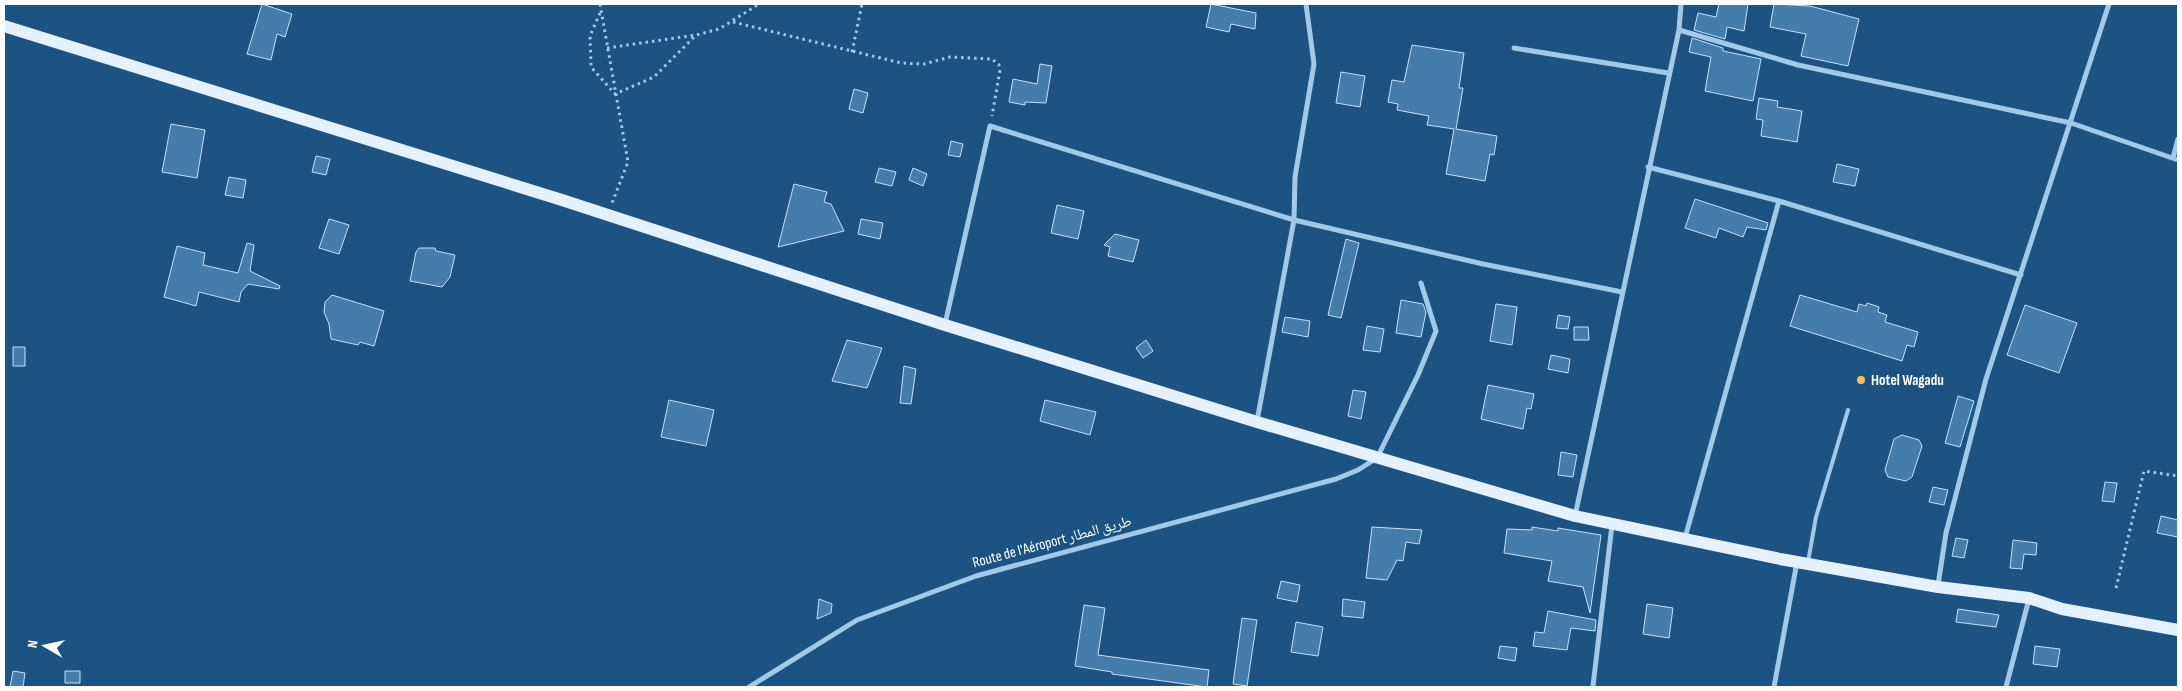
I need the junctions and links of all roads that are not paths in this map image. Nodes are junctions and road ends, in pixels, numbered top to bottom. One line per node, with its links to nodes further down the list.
1 (1306, 4): 13 (street)
2 (1681, 4): 5 (street)
3 (2109, 4): 8 (street)
4 (4, 26): 17 (main road)
5 (1679, 30): 7 (street); 8 (street)
6 (1514, 48): 7 (street)
7 (1668, 73): 11 (street)
8 (2071, 123): 10 (street); 14 (street)
9 (2178, 140): 10 (street)
10 (2175, 159)
11 (1648, 167): 12 (street); 16 (street)
12 (1780, 201): 14 (street); 23 (street)
13 (1294, 220): 16 (street); 17 (street); 19 (street)
14 (2021, 275): 25 (street)
15 (1421, 283): 20 (street)
16 (1622, 292): 21 (street)
17 (944, 325): 19 (main road)
18 (1848, 410): 24 (lane)
19 (1257, 422): 20 (main road)
20 (1378, 458): 21 (main road); 29 (street, Route de l'Aéroport طريق المطار)
21 (1575, 516): 22 (main road)
22 (1612, 524): 23 (main road); 28 (street)
23 (1685, 540): 24 (main road)
24 (1802, 563): 25 (main road); 30 (street)
25 (1938, 587): 26 (main road)
26 (2029, 598): 27 (main road); 31 (street)
27 (2178, 630)
28 (1593, 686)
29 (748, 687)
30 (1774, 687)
31 (2006, 687)

